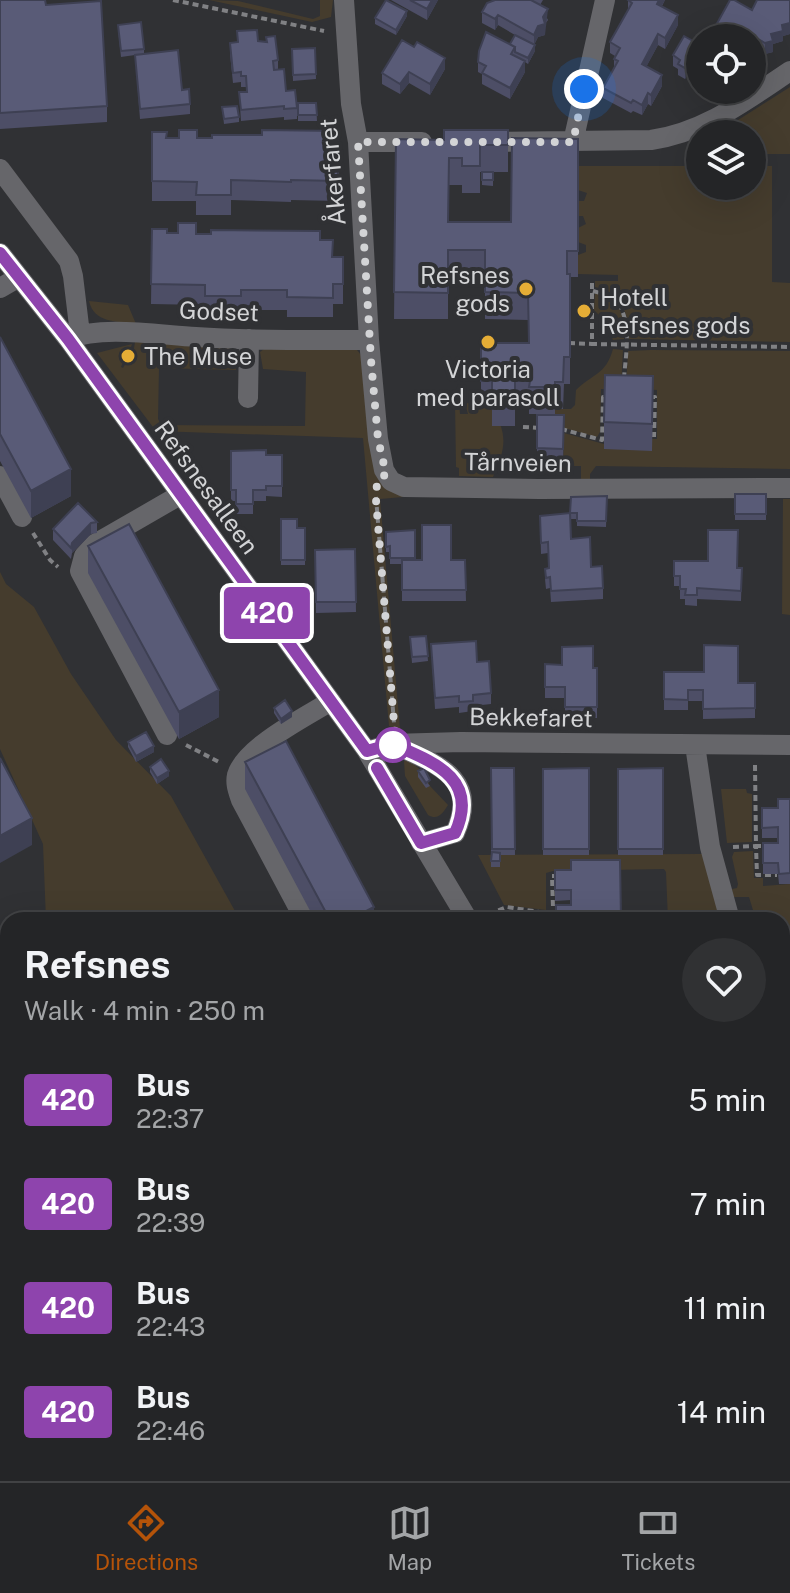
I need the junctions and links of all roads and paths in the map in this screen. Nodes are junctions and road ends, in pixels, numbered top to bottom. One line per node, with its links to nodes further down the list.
1 (173, 0): 4 (path)
2 (344, 0): 4 (street, Åkerfaret)
3 (605, 0): 6 (street)
4 (346, 36): 7 (street, Åkerfaret)
5 (790, 71): 6 (street)
6 (573, 142): 7 (street)
7 (358, 149): 16 (street, Åkerfaret)
8 (0, 169): 14 (street)
9 (2, 258): 10 (street, Refsnesalleen)
10 (19, 277): 12 (street); 14 (street, Refsnesalleen)
11 (592, 283): 13 (path)
12 (0, 288)
13 (592, 291): 18 (path); 19 (path)
14 (74, 337): 15 (street, Godset); 30 (street, Refsnesalleen)
15 (249, 339): 16 (street, Godset); 24 (street)
16 (369, 340): 27 (street)
17 (569, 343): 18 (path)
18 (592, 344): 19 (path)
19 (627, 345): 20 (path); 21 (path)
20 (790, 347)
21 (624, 387)
22 (613, 397): 25 (path)
23 (639, 397): 26 (path)
24 (248, 398)
25 (523, 427)
26 (654, 437)
27 (386, 474): 29 (street, Tårnveien); 35 (path)
28 (0, 476): 31 (street)
29 (790, 488)
30 (180, 495): 32 (street); 33 (street, Refsnesalleen)
31 (22, 517): 32 (path)
32 (80, 571): 34 (street)
33 (331, 701): 39 (street, Refsnesalleen); 40 (street)
34 (167, 735): 40 (path)
35 (392, 744): 36 (street, Bekkefaret); 39 (street, Bekkefaret); 43 (street)
36 (695, 745): 37 (street, Bekkefaret); 46 (street)
37 (755, 745): 38 (street, Bekkefaret); 42 (path)
38 (790, 745)
39 (367, 751): 43 (street, Refsnesalleen)
40 (238, 772): 50 (street)
41 (765, 815): 42 (path)
42 (756, 816): 44 (path)
43 (421, 843): 51 (street, Refsnesalleen)
44 (756, 846): 45 (path); 46 (path); 48 (path)
45 (776, 846)
46 (710, 847): 56 (street)
47 (569, 875): 54 (path)
48 (777, 875)
49 (569, 908): 55 (path)
50 (301, 912)
51 (463, 912)
52 (495, 912): 53 (path)
53 (540, 912)
54 (553, 912)
55 (558, 912)
56 (728, 912)

